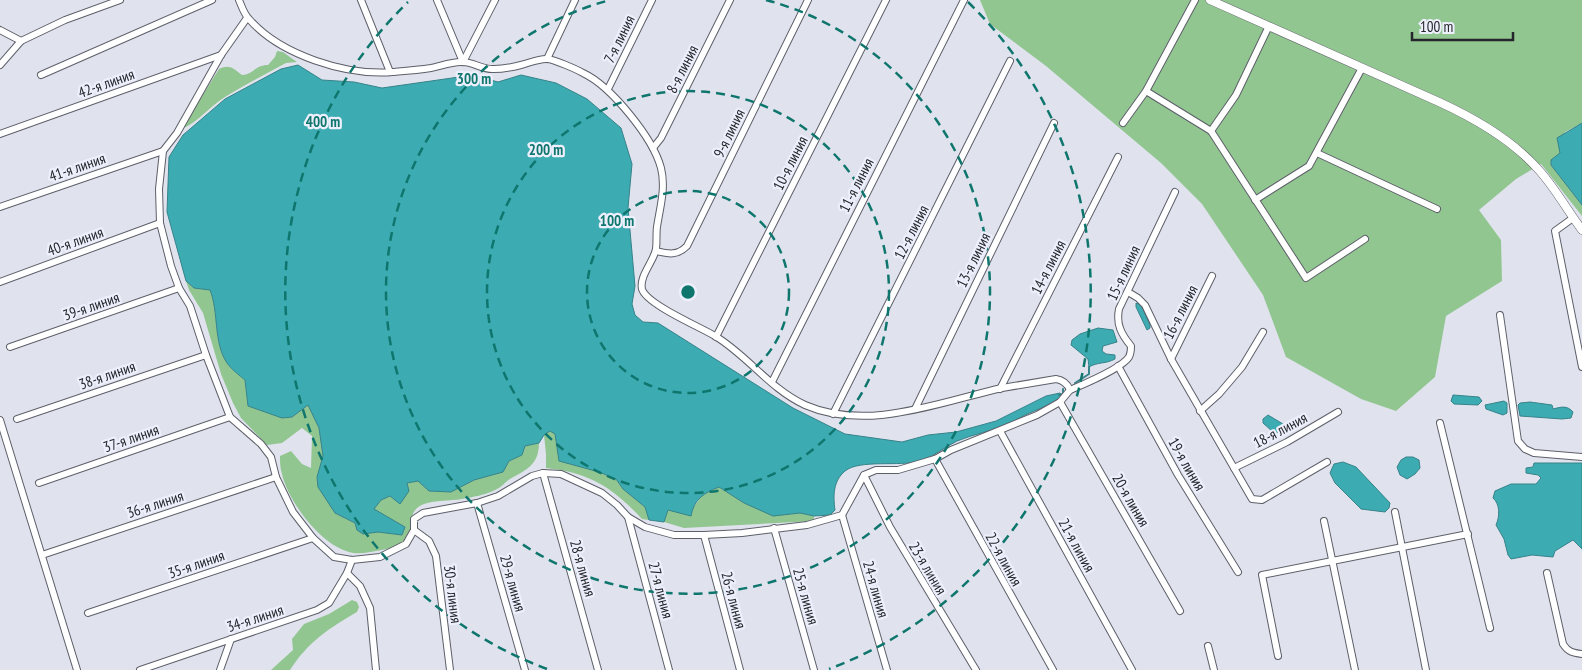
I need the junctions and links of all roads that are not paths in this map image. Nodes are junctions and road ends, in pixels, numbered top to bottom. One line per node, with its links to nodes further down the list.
1 (120, 0): 18 (street)
2 (212, 0): 26 (street)
3 (239, 0): 15 (street)
4 (361, 0): 25 (street)
5 (438, 0): 22 (street)
6 (495, 0): 22 (street)
7 (575, 0): 20 (street)
8 (652, 0): 27 (street, 7-я линия)
9 (730, 0): 33 (street, 8-я линия)
10 (808, 0): 45 (street, 9-я линия)
11 (886, 0): 52 (street, 10-я линия)
12 (964, 0): 58 (street, 11-я линия)
13 (1195, 0): 28 (street)
14 (1210, 0): 16 (street)
15 (248, 18): 19 (street); 25 (street)
16 (1269, 26): 24 (street); 31 (street)
17 (0, 30): 18 (street)
18 (22, 41): 23 (street)
19 (221, 55): 32 (street, 42-я линия); 34 (street)
20 (547, 59): 22 (street); 27 (street)
21 (1010, 60): 65 (street, 12-я линия)
22 (463, 62): 25 (street)
23 (0, 65)
24 (1362, 68): 35 (street); 41 (street)
25 (390, 72)
26 (41, 74)
27 (608, 89): 33 (street)
28 (1146, 92): 30 (street); 31 (street)
29 (1054, 123): 62 (street, 13-я линия)
30 (1122, 123)
31 (1211, 131): 38 (street)
32 (0, 134)
33 (653, 148): 45 (street)
34 (163, 151): 39 (street, 41-я линия); 42 (street)
35 (1317, 153): 38 (street); 40 (street)
36 (1118, 157): 59 (street, 14-я линия)
37 (1175, 192): 49 (street, 15-я линия)
38 (1255, 200): 44 (street)
39 (0, 207)
40 (1437, 209)
41 (1573, 218): 43 (street); 57 (street)
42 (160, 223): 47 (street, 40-я линия); 48 (street)
43 (1582, 230)
44 (1365, 240)
45 (656, 251): 52 (street)
46 (1212, 276): 55 (street, 16-я линия)
47 (0, 282)
48 (179, 288): 53 (street, 39-я линия); 54 (street)
49 (1128, 292): 55 (street); 56 (street, 15-я линия)
50 (1500, 316): 71 (street)
51 (1263, 332): 63 (street)
52 (716, 337): 58 (street)
53 (10, 347)
54 (206, 355): 66 (street); 67 (street, 38-я линия)
55 (1171, 359): 63 (street)
56 (1118, 366): 60 (street, 15-я линия); 93 (street, 19-я линия)
57 (1582, 367)
58 (772, 382): 65 (street)
59 (1000, 389): 60 (street); 62 (street)
60 (1070, 390): 61 (street)
61 (1060, 402): 70 (street); 96 (street, 20-я линия)
62 (915, 408): 65 (street)
63 (1200, 411): 74 (street)
64 (1338, 412): 74 (street, 18-я линия)
65 (833, 414)
66 (230, 417): 77 (street); 78 (street, 37-я линия)
67 (16, 419)
68 (0, 420): 90 (street)
69 (1440, 423): 86 (street)
70 (1000, 431): 72 (street); 116 (street, 21-я линия)
71 (1582, 457)
72 (935, 459): 76 (street); 115 (street, 22-я линия)
73 (1327, 462): 74 (street)
74 (1234, 468)
75 (543, 473): 79 (street); 82 (street); 109 (street, 28-я линия)
76 (864, 475): 81 (street); 114 (street, 23-я линия)
77 (276, 477): 88 (street); 90 (street, 36-я линия)
78 (39, 483)
79 (477, 503): 85 (street); 108 (street, 29-я линия)
80 (1394, 512): 89 (street)
81 (842, 515): 84 (street); 113 (street, 24-я линия)
82 (628, 516): 87 (street); 110 (street, 27-я линия)
83 (1324, 521): 92 (street)
84 (774, 528): 87 (street); 112 (street, 25-я линия)
85 (414, 530): 91 (street); 107 (street, 30-я линия)
86 (1468, 534): 89 (street); 98 (street)
87 (704, 535): 111 (street, 26-я линия)
88 (313, 538): 91 (street); 97 (street, 35-я линия)
89 (1402, 546): 92 (street); 119 (street)
90 (42, 555): 103 (street)
91 (352, 560): 94 (street, 34-я линия)
92 (1331, 561): 102 (street); 118 (street)
93 (1238, 572)
94 (347, 573): 99 (street, 34-я линия); 106 (street)
95 (1547, 573): 101 (street)
96 (1180, 611)
97 (88, 614)
98 (1490, 628)
99 (231, 638): 104 (street, 34-я линия); 105 (street)
100 (1208, 646): 117 (street)
101 (1582, 654)
102 (1278, 656)
103 (78, 670)
104 (140, 670)
105 (220, 670)
106 (376, 670)
107 (450, 670)
108 (525, 670)
109 (598, 670)
110 (669, 670)
111 (740, 670)
112 (814, 670)
113 (887, 670)
114 (976, 670)
115 (1053, 670)
116 (1132, 670)
117 (1214, 670)
118 (1355, 670)
119 (1426, 670)

